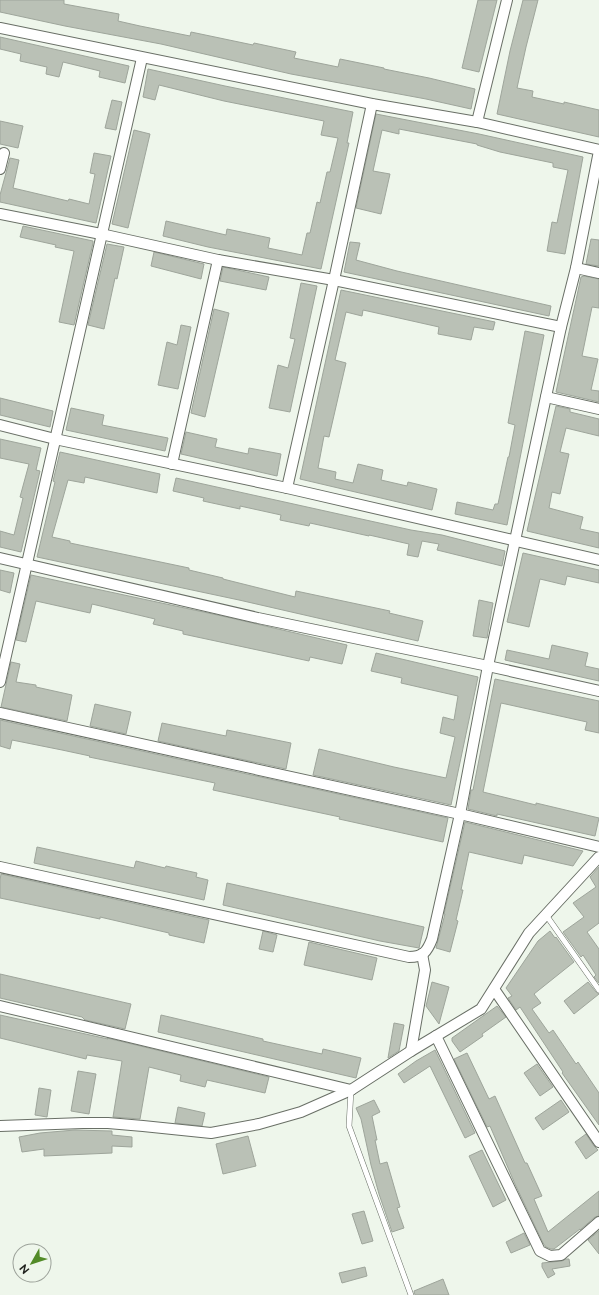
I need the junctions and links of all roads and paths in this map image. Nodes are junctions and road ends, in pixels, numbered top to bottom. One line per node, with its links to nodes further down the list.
1 (507, 0): 5 (street)
2 (0, 28): 3 (street)
3 (142, 58): 4 (street); 10 (street)
4 (372, 104): 5 (street); 14 (street)
5 (477, 122): 6 (street)
6 (599, 150): 12 (street)
7 (4, 153): 8 (street)
8 (0, 169)
9 (0, 214): 10 (street)
10 (101, 234): 11 (street); 19 (street)
11 (218, 260): 14 (street); 20 (street)
12 (576, 268): 13 (street); 15 (street)
13 (599, 273)
14 (334, 280): 15 (street); 21 (street)
15 (560, 327): 16 (street)
16 (546, 397): 17 (street); 22 (street)
17 (599, 409)
18 (0, 425): 19 (street)
19 (55, 439): 20 (street); 25 (street)
20 (172, 464): 21 (street)
21 (287, 488): 22 (street)
22 (514, 541): 24 (street); 26 (street)
23 (0, 558): 25 (street)
24 (599, 560)
25 (26, 564): 26 (street); 27 (street)
26 (488, 666): 28 (street); 30 (street)
27 (0, 682)
28 (599, 691)
29 (0, 713): 30 (street)
30 (460, 814): 31 (street); 35 (street)
31 (599, 847)
32 (599, 857): 34 (street)
33 (0, 867): 35 (street)
34 (546, 914): 36 (street); 37 (lane)
35 (422, 954): 40 (street)
36 (494, 989): 39 (street); 43 (street)
37 (599, 990)
38 (0, 1006): 41 (street)
39 (436, 1036): 40 (street); 44 (street)
40 (411, 1051): 41 (street)
41 (351, 1090): 42 (street); 45 (lane)
42 (0, 1126)
43 (599, 1142)
44 (599, 1222)
45 (411, 1295)

